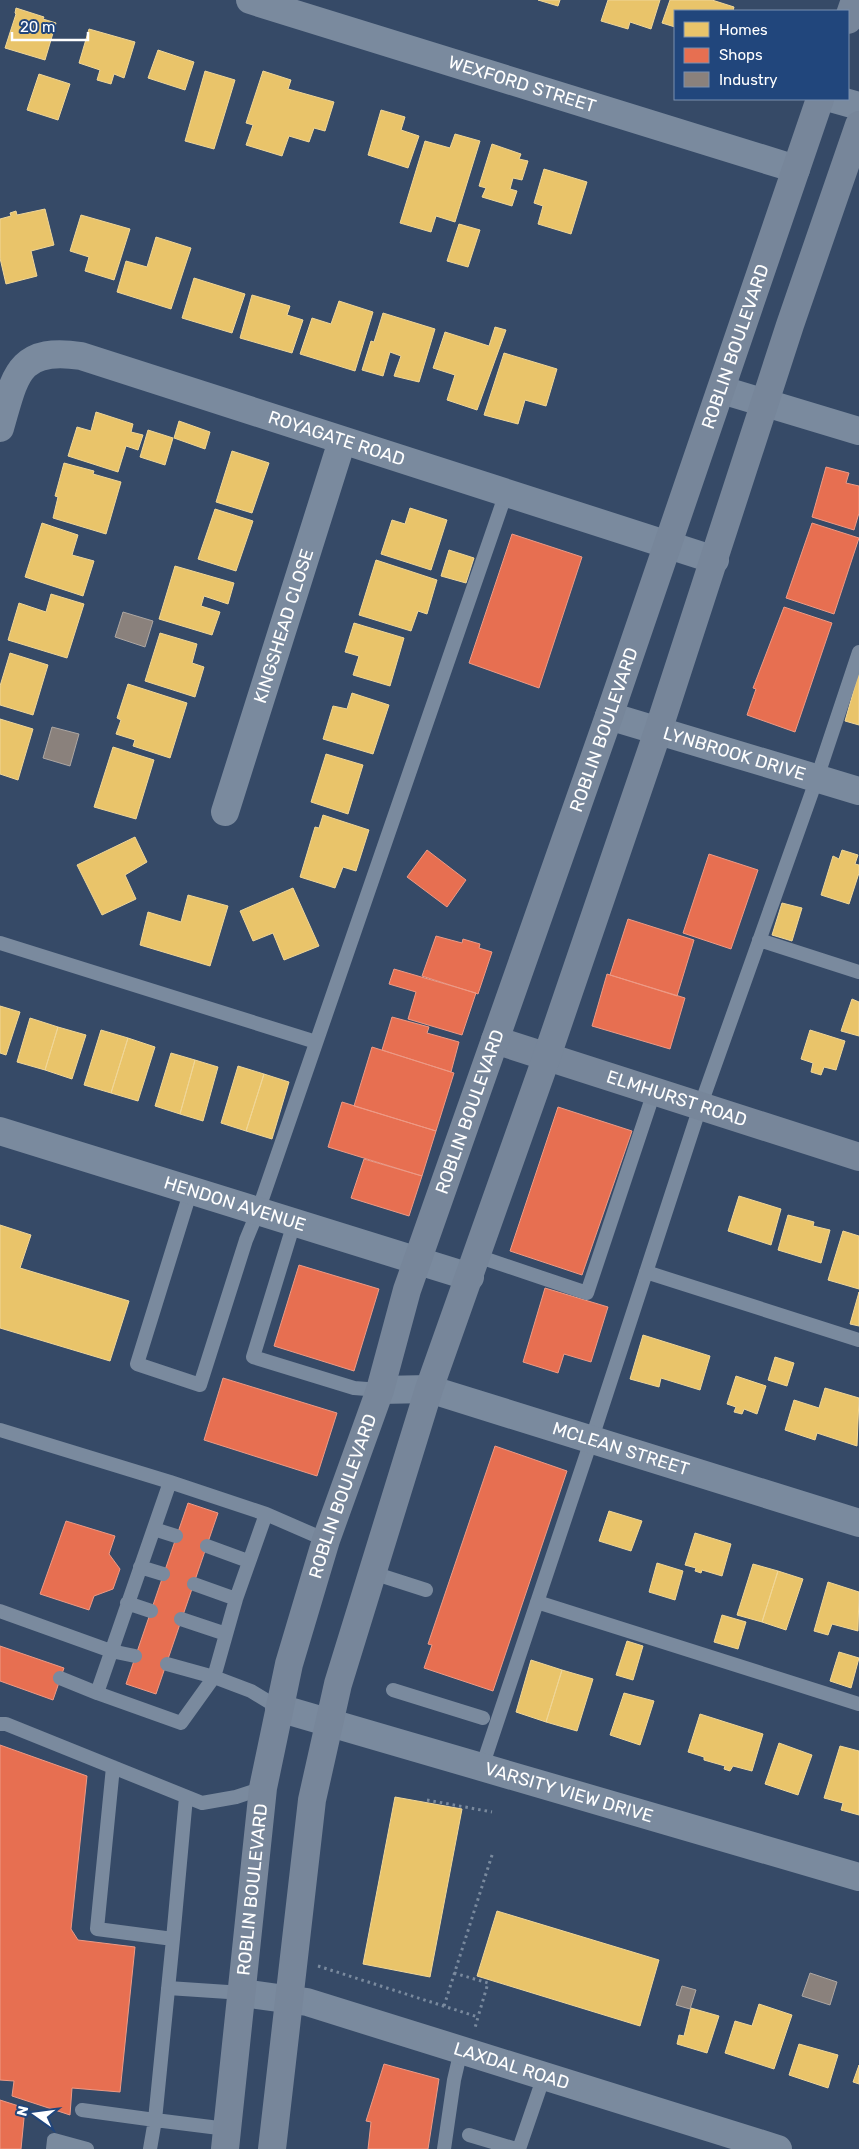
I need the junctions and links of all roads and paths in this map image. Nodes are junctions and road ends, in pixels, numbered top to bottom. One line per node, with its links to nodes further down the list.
1 (250, 0): 8 (street, WEXFORD STREET)
2 (855, 0): 3 (main road)
3 (849, 17)
4 (820, 100): 8 (main road, ROBLIN BOULEVARD)
5 (838, 100): 6 (street)
6 (859, 106)
7 (859, 125): 10 (main road)
8 (796, 169): 9 (main road, ROBLIN BOULEVARD)
9 (722, 390): 10 (street); 15 (main road, ROBLIN BOULEVARD)
10 (765, 403): 12 (street); 16 (main road)
11 (0, 428): 13 (street, ROYAGATE ROAD)
12 (859, 431)
13 (342, 441): 14 (street, ROYAGATE ROAD); 22 (street, KINGSHEAD CLOSE)
14 (506, 493): 15 (street, ROYAGATE ROAD); 27 (lane)
15 (668, 545): 16 (street, ROYAGATE ROAD); 18 (main road, ROBLIN BOULEVARD)
16 (715, 560): 19 (main road)
17 (859, 652): 20 (lane)
18 (610, 716): 19 (street, LYNBROOK DRIVE); 26 (main road, ROBLIN BOULEVARD)
19 (658, 731): 20 (street, LYNBROOK DRIVE); 28 (main road)
20 (818, 778): 21 (street, LYNBROOK DRIVE); 23 (lane)
21 (859, 791)
22 (224, 812)
23 (760, 940): 25 (lane); 30 (lane)
24 (0, 943): 27 (lane)
25 (859, 972)
26 (495, 1040): 28 (main road, ELMHURST ROAD); 36 (main road, ROBLIN BOULEVARD)
27 (316, 1042): 34 (lane)
28 (546, 1056): 29 (main road, ELMHURST ROAD); 37 (main road)
29 (654, 1092): 30 (main road, ELMHURST ROAD); 37 (lane)
30 (700, 1107): 32 (main road, ELMHURST ROAD); 38 (lane)
31 (0, 1131): 33 (street, HENDON AVENUE)
32 (859, 1157)
33 (191, 1190): 34 (street, HENDON AVENUE); 34 (lane)
34 (258, 1211): 35 (street, HENDON AVENUE)
35 (294, 1223): 36 (street, HENDON AVENUE); 41 (lane)
36 (417, 1261): 37 (street, HENDON AVENUE); 41 (main road, ROBLIN BOULEVARD)
37 (474, 1267): 40 (main road)
38 (646, 1272): 39 (lane); 43 (lane)
39 (859, 1340)
40 (429, 1389): 41 (street, MCLEAN STREET); 43 (street, MCLEAN STREET); 53 (main road)
41 (380, 1390): 49 (main road, ROBLIN BOULEVARD)
42 (0, 1430): 44 (lane)
43 (591, 1441): 46 (street, MCLEAN STREET); 58 (lane)
44 (170, 1482): 45 (lane); 47 (lane)
45 (266, 1514): 49 (lane); 51 (lane)
46 (859, 1523)
47 (154, 1529): 48 (lane); 52 (lane)
48 (176, 1536)
49 (326, 1540): 72 (main road, ROBLIN BOULEVARD)
50 (207, 1546): 51 (lane)
51 (248, 1561): 57 (lane)
52 (140, 1567): 54 (lane); 59 (lane)
53 (373, 1572): 56 (lane); 74 (main road)
54 (163, 1574)
55 (194, 1584): 57 (lane)
56 (426, 1590)
57 (236, 1599): 63 (lane)
58 (537, 1602): 71 (lane); 77 (lane)
59 (127, 1603): 61 (lane); 64 (lane)
60 (0, 1611): 64 (lane)
61 (151, 1611)
62 (181, 1619): 63 (lane)
63 (226, 1634): 67 (lane)
64 (111, 1651): 65 (lane); 70 (lane)
65 (135, 1656)
66 (167, 1664): 67 (lane)
67 (214, 1677): 70 (lane); 72 (lane)
68 (60, 1678): 70 (lane)
69 (393, 1690): 73 (lane)
70 (97, 1693)
71 (859, 1704)
72 (279, 1708): 74 (street, VARSITY VIEW DRIVE); 78 (main road, ROBLIN BOULEVARD)
73 (483, 1718)
74 (329, 1723): 77 (street, VARSITY VIEW DRIVE); 89 (main road)
75 (0, 1724): 76 (lane)
76 (113, 1767): 79 (lane); 84 (lane)
77 (482, 1767): 83 (street, VARSITY VIEW DRIVE)
78 (263, 1788): 79 (lane); 88 (main road, ROBLIN BOULEVARD)
79 (186, 1797): 84 (lane)
80 (428, 1800): 81 (path)
81 (492, 1812)
82 (493, 1852): 86 (path)
83 (859, 1877)
84 (173, 1939): 87 (lane)
85 (310, 1964): 90 (path)
86 (454, 1973): 90 (path); 91 (path)
87 (168, 1988): 88 (lane); 95 (lane)
88 (243, 1993): 89 (street, LAXDAL ROAD); 97 (main road, ROBLIN BOULEVARD)
89 (288, 1999): 92 (street, LAXDAL ROAD); 101 (main road)
90 (444, 2006): 91 (path)
91 (478, 2016): 92 (path)
92 (464, 2051): 93 (street, LAXDAL ROAD); 102 (lane)
93 (544, 2076): 103 (lane); 104 (street, LAXDAL ROAD)
94 (82, 2110): 95 (lane)
95 (155, 2120): 97 (lane); 100 (lane)
96 (469, 2135): 103 (lane)
97 (226, 2139)
98 (53, 2149): 99 (lane)
99 (86, 2149)
100 (150, 2149)
101 (272, 2149)
102 (444, 2149)
103 (518, 2149)
104 (778, 2149)

